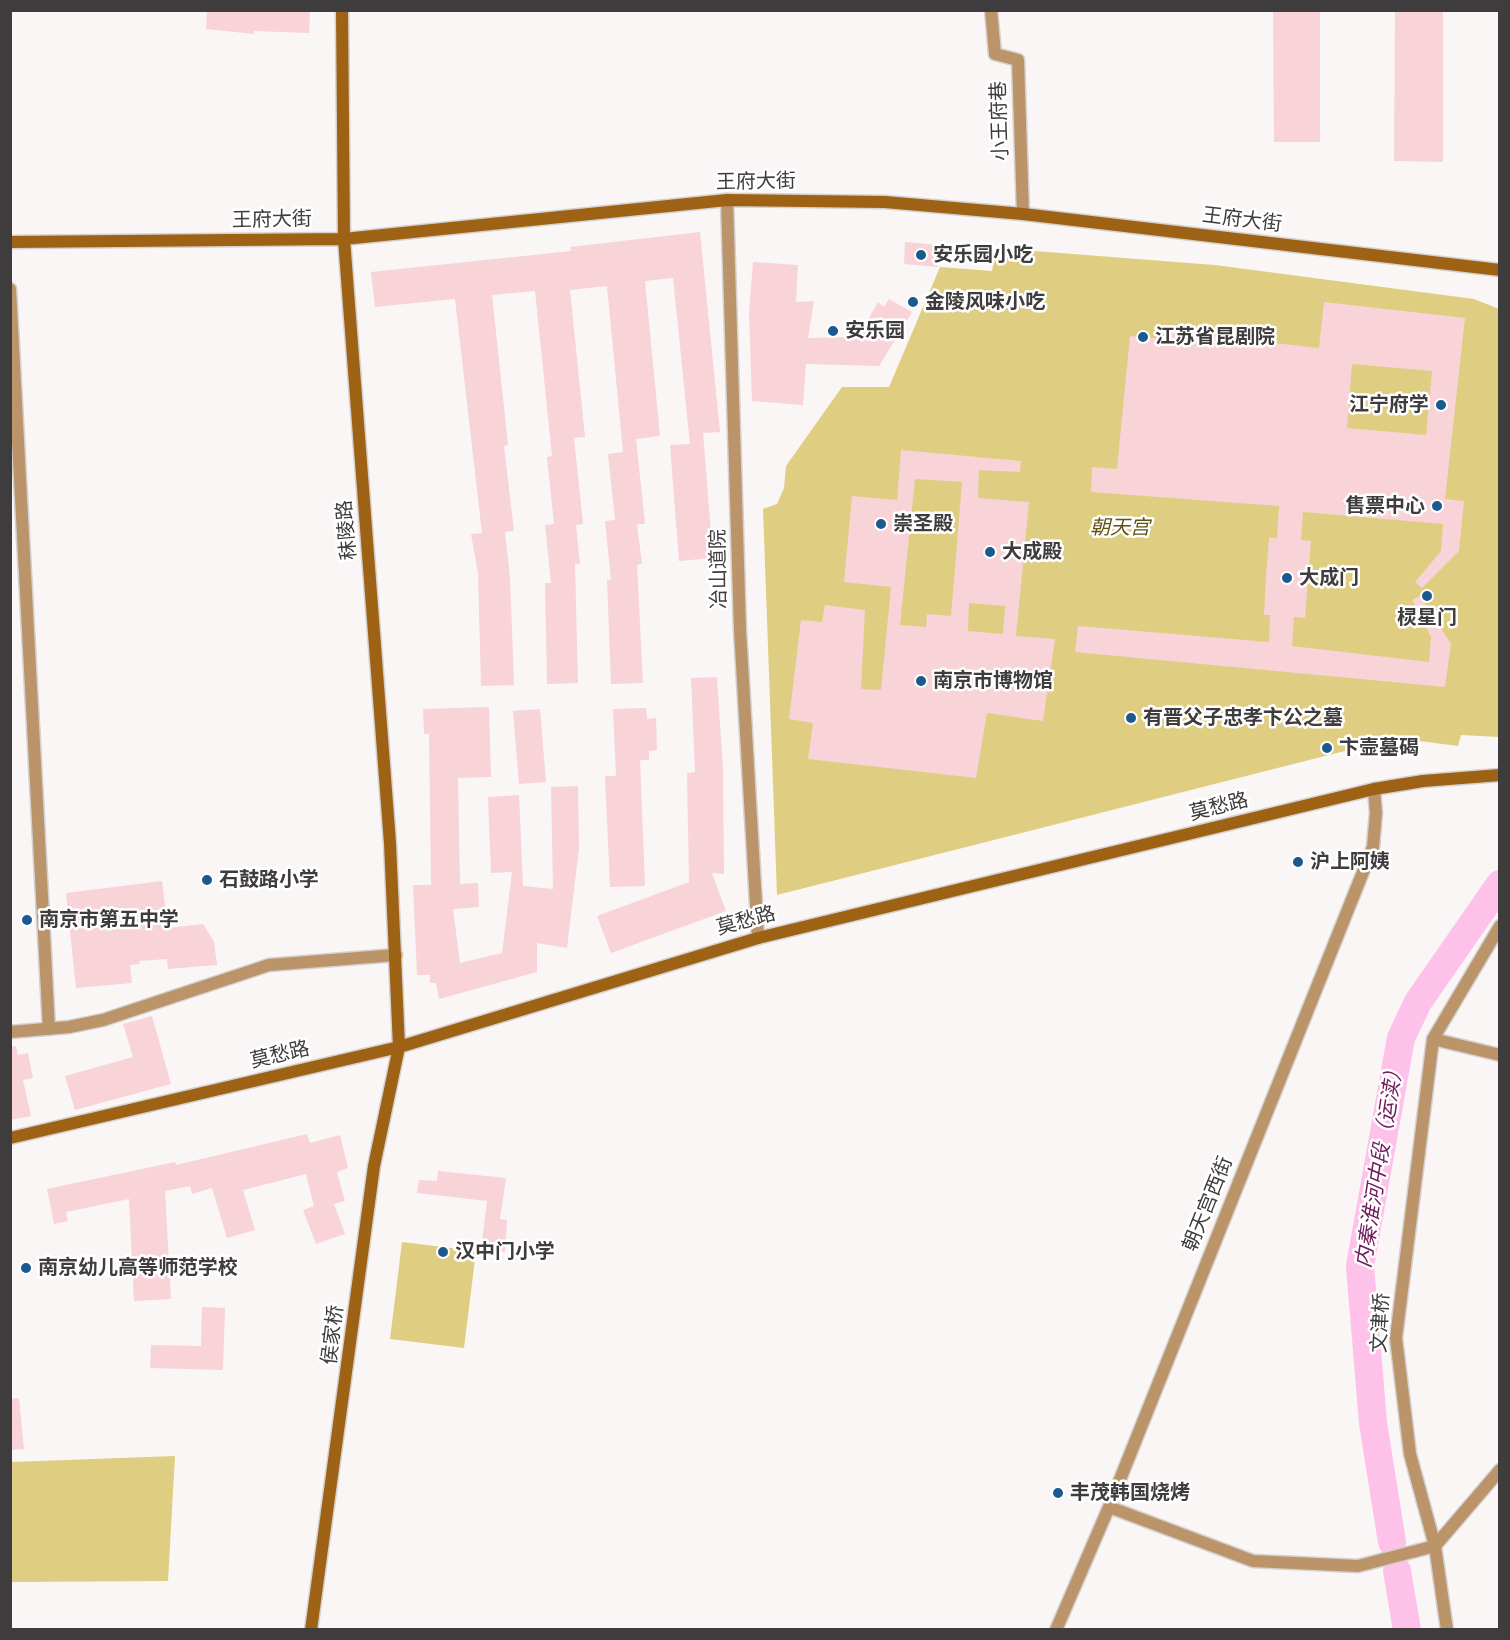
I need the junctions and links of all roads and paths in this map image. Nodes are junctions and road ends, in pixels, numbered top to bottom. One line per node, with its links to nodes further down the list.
1 (342, 10): 5 (street, 秣陵路)
2 (991, 10): 4 (street, 小王府巷)
3 (727, 200): 4 (street, 王府大街); 5 (street, 王府大街); 12 (street, 冶山道院)
4 (1023, 214): 7 (street, 王府大街)
5 (344, 239): 6 (street, 王府大街); 13 (street, 秣陵路)
6 (10, 242)
7 (1500, 270)
8 (10, 289): 14 (street)
9 (1500, 775): 10 (street, 莫愁路)
10 (1374, 789): 12 (street, 莫愁路); 21 (street, 朝天宫西街)
11 (1500, 926): 16 (street, 文津桥)
12 (758, 938): 17 (street, 莫愁路)
13 (396, 955): 14 (street); 17 (street, 秣陵路)
14 (49, 1029): 15 (street)
15 (10, 1032)
16 (1433, 1039): 18 (street); 22 (street, 文津桥)
17 (399, 1047): 19 (street, 莫愁路); 23 (street, 侯家桥)
18 (1500, 1055)
19 (10, 1138)
20 (1500, 1470): 22 (street)
21 (1109, 1507): 22 (street); 24 (street, 朝天宫西街)
22 (1435, 1546): 25 (street, 文津桥)
23 (311, 1629)
24 (1056, 1629)
25 (1447, 1629)

